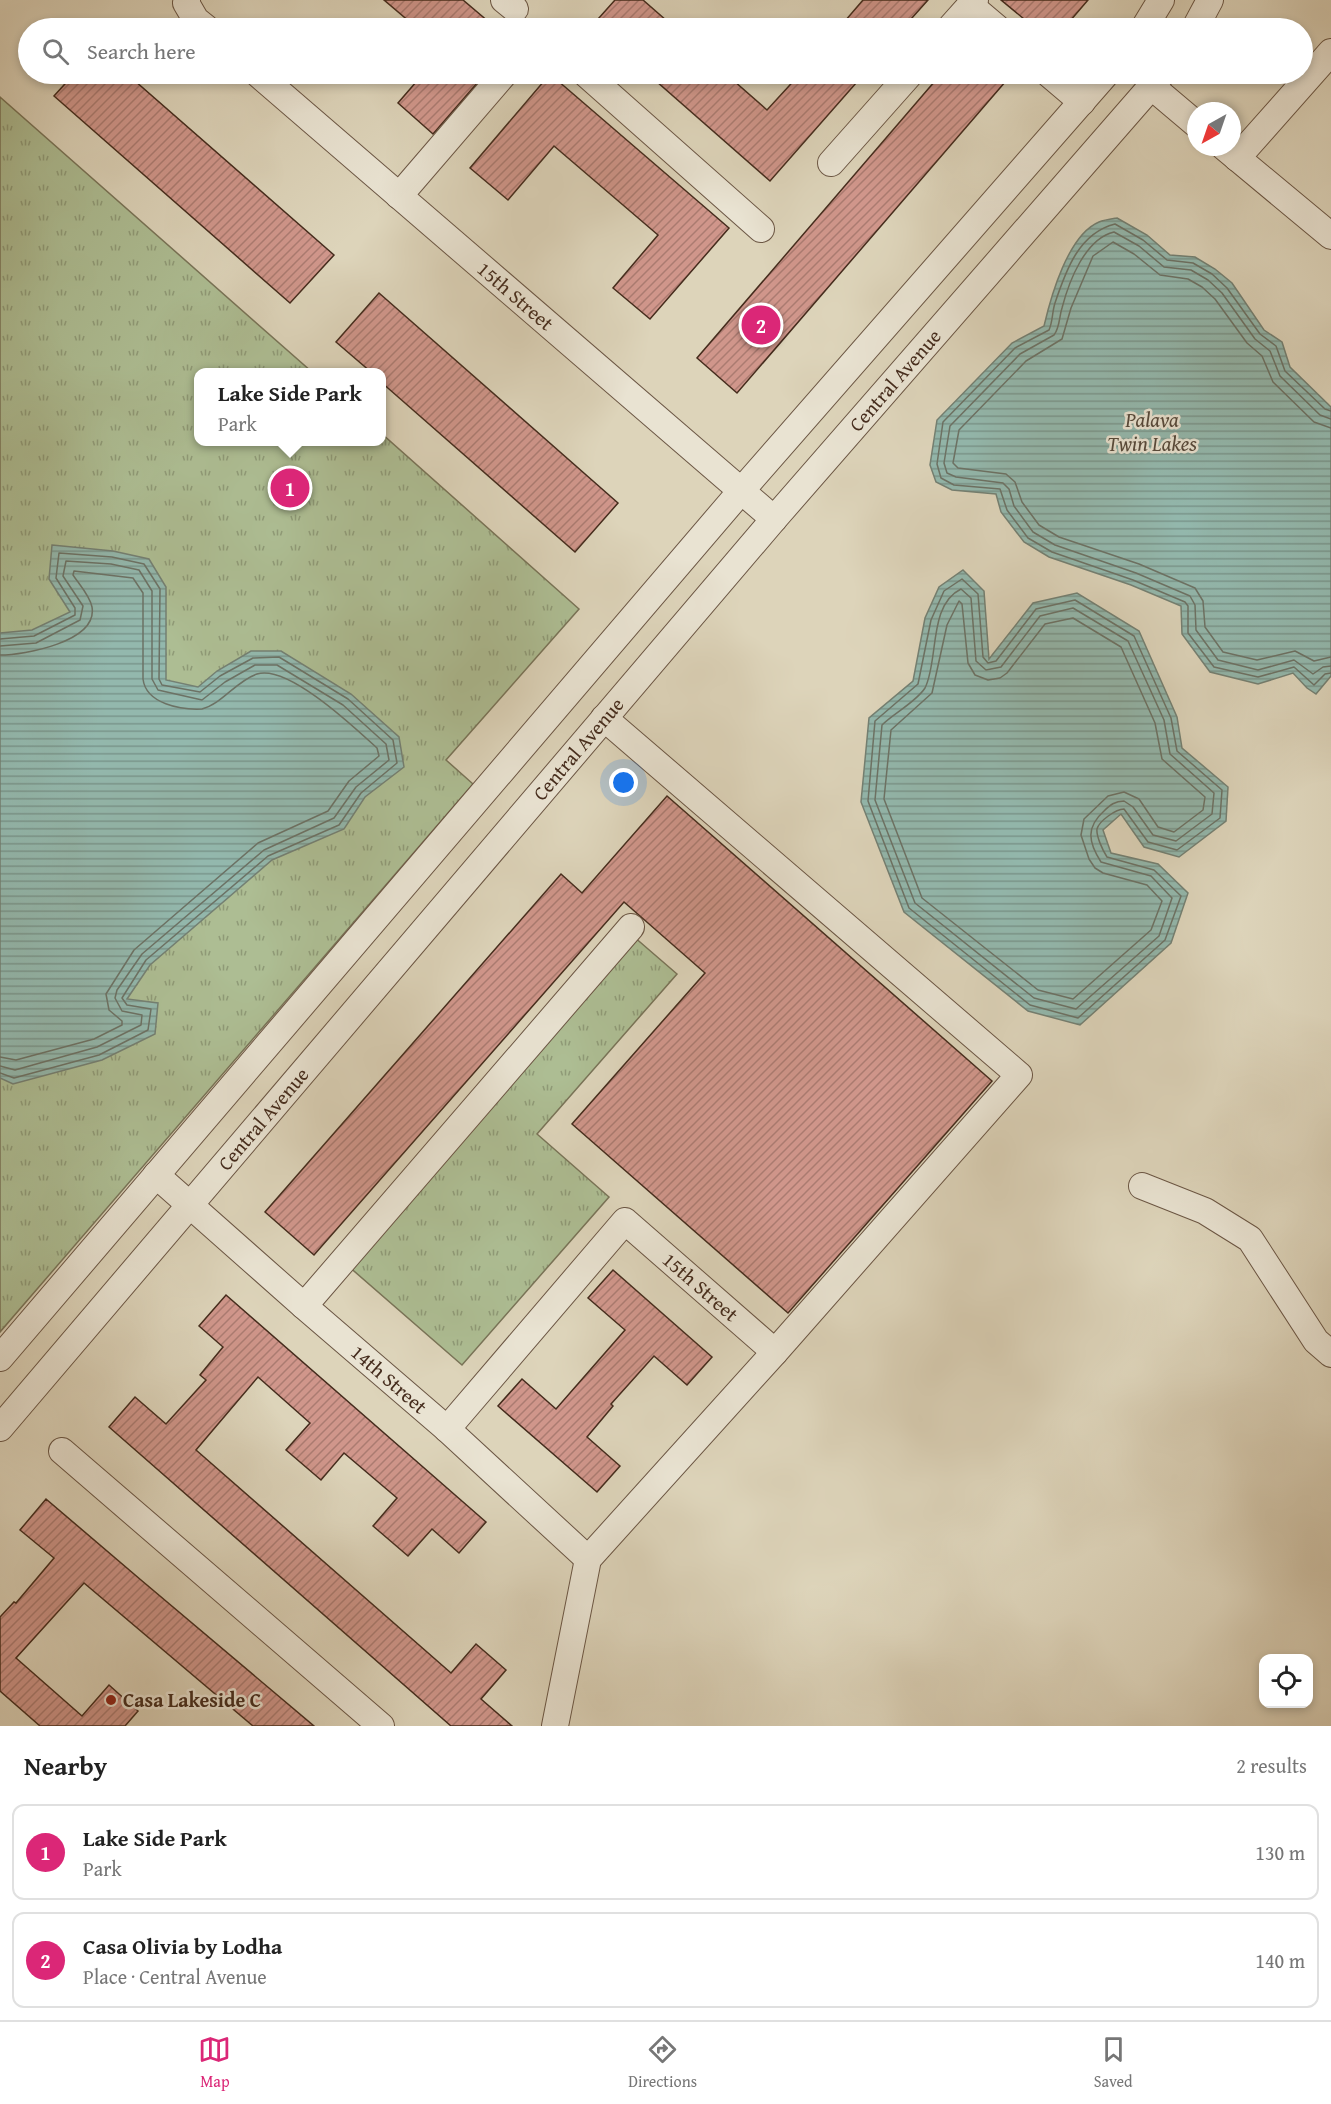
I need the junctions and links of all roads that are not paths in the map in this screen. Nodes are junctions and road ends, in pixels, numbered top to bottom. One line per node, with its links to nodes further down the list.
1 (1161, 0): 6 (street)
2 (1210, 0): 7 (street)
3 (972, 3): 4 (street); 5 (street)
4 (959, 18)
5 (987, 18)
6 (1149, 18)
7 (1200, 18)
8 (1331, 52): 9 (street)
9 (1313, 70)
10 (270, 84): 24 (street, 15th Street)
11 (495, 84): 24 (street)
12 (597, 84): 25 (street)
13 (901, 84): 23 (street)
14 (1061, 84): 19 (street)
15 (1097, 84): 19 (street)
16 (1153, 84): 28 (street, Central Avenue)
17 (1160, 84): 20 (street)
18 (1299, 84): 21 (street)
19 (1082, 102): 27 (street)
20 (1187, 114)
21 (1241, 143)
22 (1235, 156): 26 (street)
23 (831, 163)
24 (399, 196): 27 (street, 15th Street)
25 (761, 229)
26 (1331, 236)
27 (741, 491): 28 (street, 15th Street); 31 (street)
28 (774, 519): 29 (street, Central Avenue)
29 (604, 718): 33 (street, Central Avenue); 35 (street)
30 (632, 927): 34 (street)
31 (156, 1175): 33 (street, 14th Street); 37 (street)
32 (1142, 1186): 36 (street)
33 (188, 1204): 34 (street, 14th Street); 38 (street, Central Avenue)
34 (304, 1306): 39 (street, 14th Street)
35 (775, 1352): 39 (street, 15th Street); 41 (street)
36 (1331, 1354)
37 (0, 1358)
38 (0, 1428)
39 (447, 1429): 41 (street, 14th Street)
40 (62, 1451): 42 (street)
41 (588, 1559): 43 (street)
42 (381, 1726)
43 (555, 1726)

